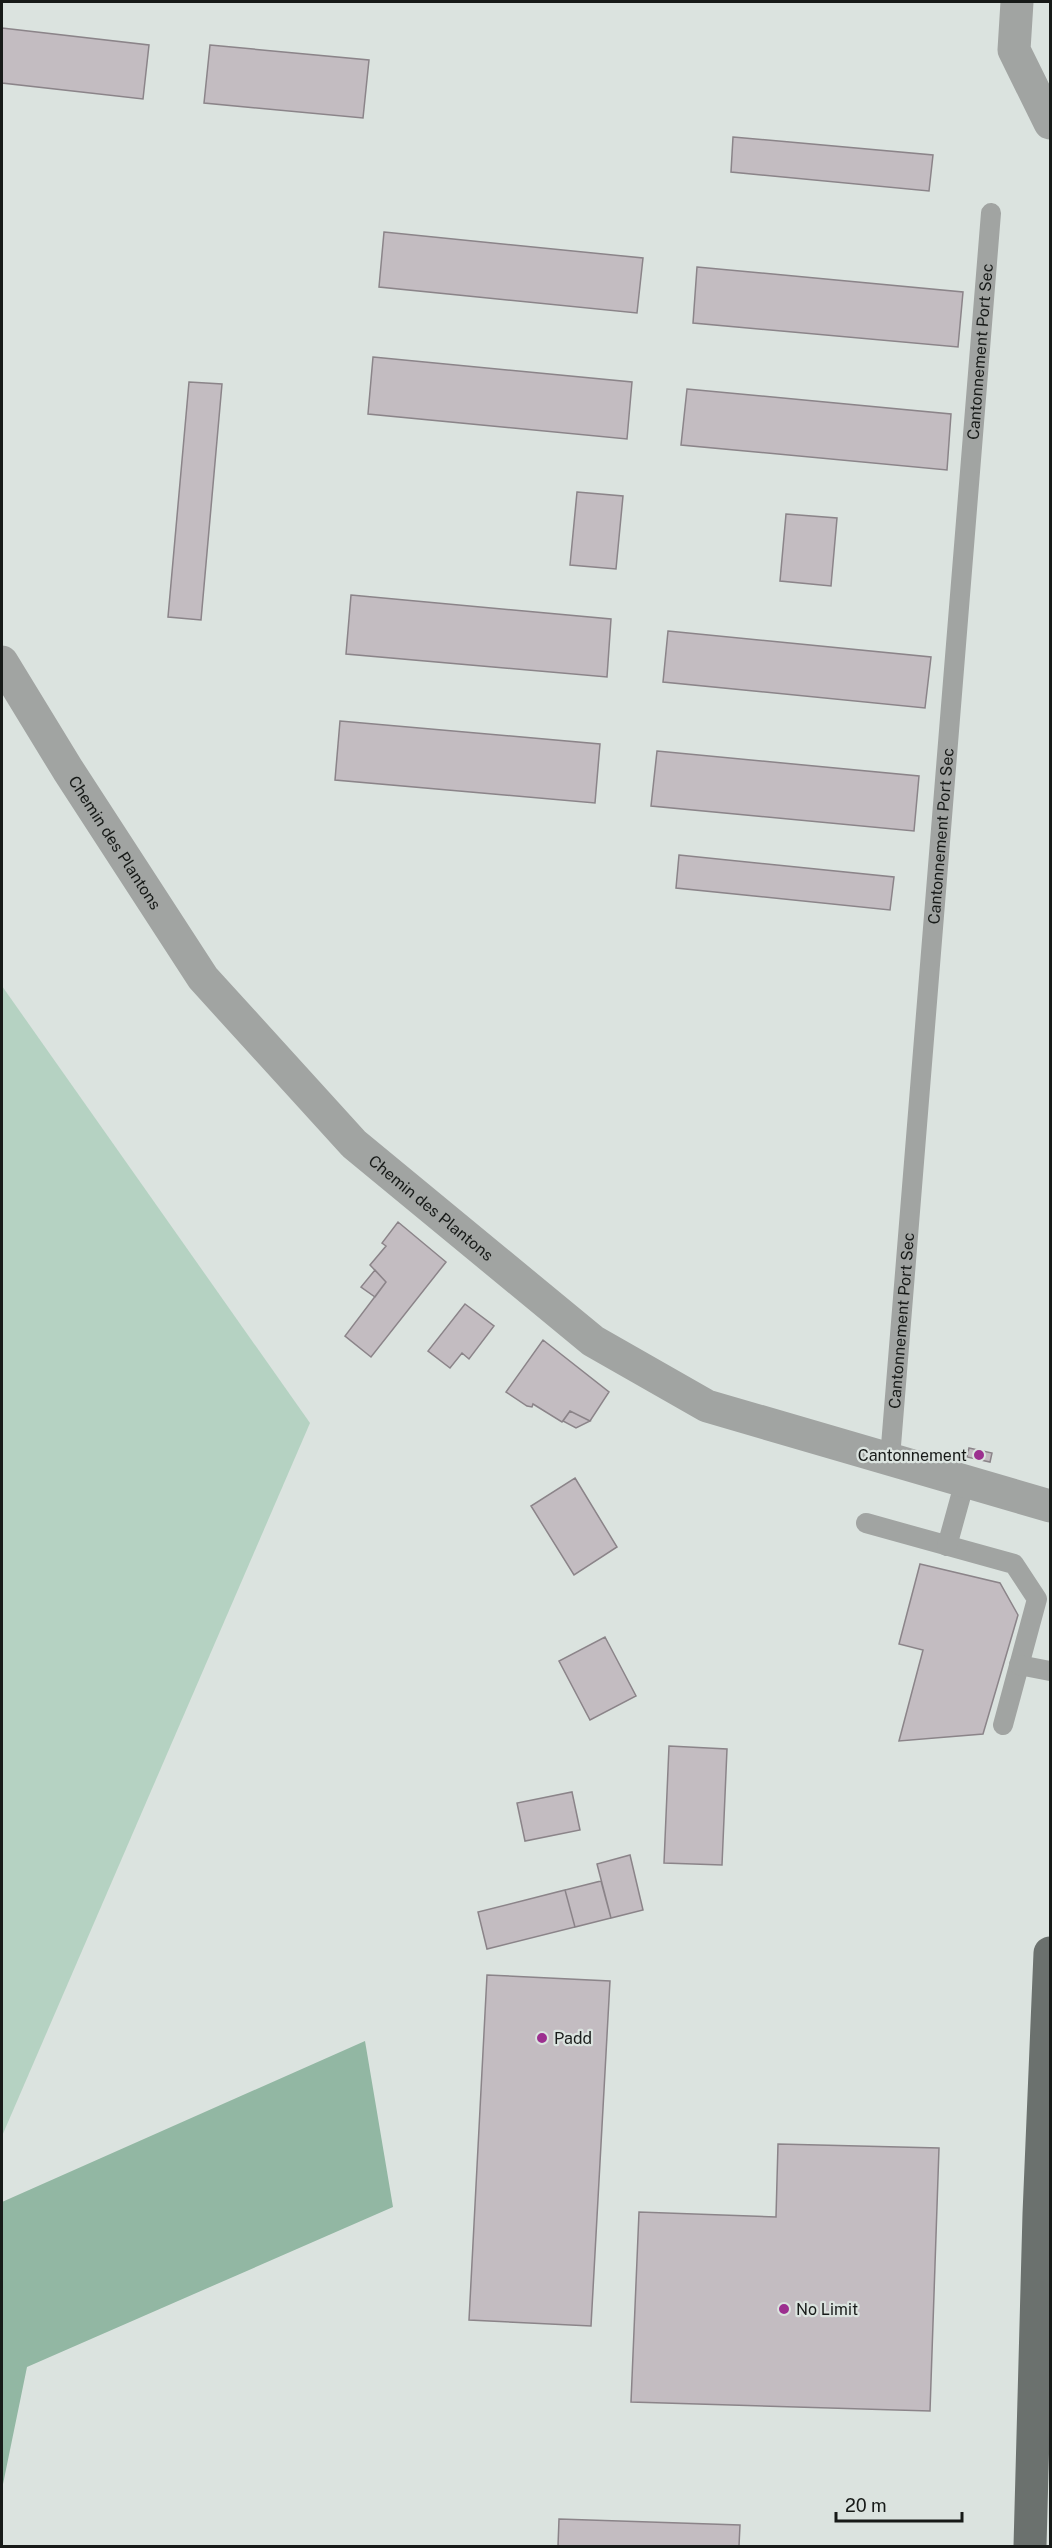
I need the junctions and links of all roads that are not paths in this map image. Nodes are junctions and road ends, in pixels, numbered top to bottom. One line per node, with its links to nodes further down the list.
1 (1017, 2): 2 (street)
2 (1050, 123)
3 (991, 213): 5 (lane, Cantonnement Port Sec)
4 (2, 662): 5 (street, Chemin des Plantons)
5 (890, 1458): 6 (street, Chemin des Plantons)
6 (965, 1480): 7 (street, Chemin des Plantons); 9 (lane)
7 (1050, 1506)
8 (866, 1523): 9 (lane)
9 (947, 1546): 10 (lane)
10 (1019, 1665): 11 (lane); 12 (lane)
11 (1050, 1671)
12 (1003, 1725)
13 (1050, 1953): 14 (main road)
14 (1030, 2547)

